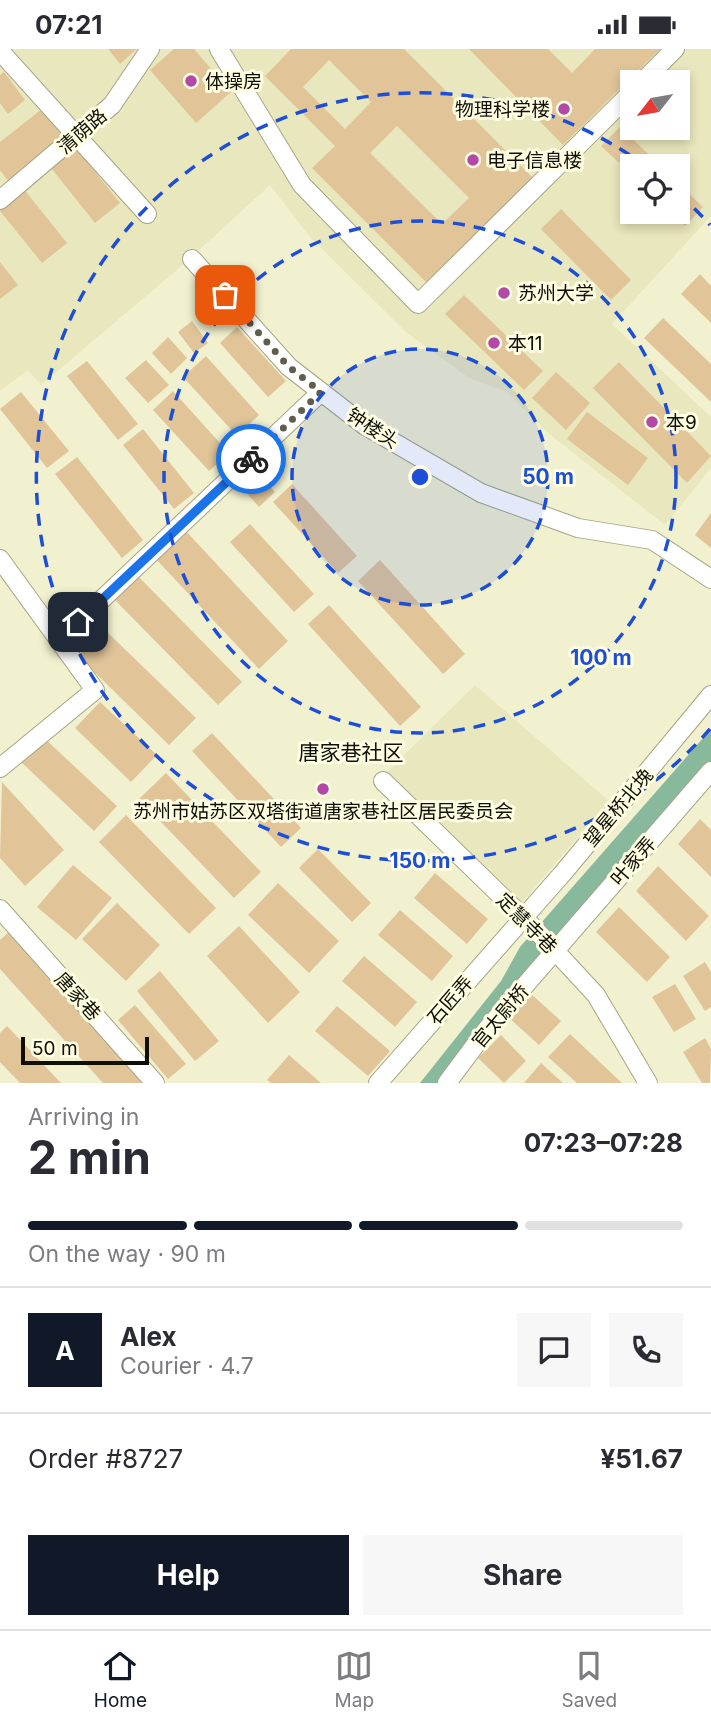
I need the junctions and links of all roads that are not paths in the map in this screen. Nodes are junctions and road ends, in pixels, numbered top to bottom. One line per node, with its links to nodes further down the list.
1 (150, 49): 7 (street, 清荫路)
2 (219, 49): 6 (street)
3 (675, 49): 5 (street)
4 (3, 53): 7 (street)
5 (654, 70)
6 (620, 104)
7 (78, 136): 8 (street, 清荫路); 9 (street)
8 (0, 199)
9 (147, 214)
10 (192, 259): 11 (street, 钟楼头)
11 (321, 392): 13 (street, 钟楼头); 14 (street)
12 (0, 559): 14 (street)
13 (711, 579)
14 (59, 640): 16 (street)
15 (711, 695): 20 (street, 望星桥北堍)
16 (0, 768)
17 (711, 771): 21 (street, 叶家弄)
18 (383, 781): 20 (street, 定慧寺巷)
19 (0, 909): 22 (street, 唐家巷)
20 (528, 923): 21 (street, 定慧寺巷); 23 (street, 石匠弄)
21 (553, 948): 24 (street, 官太尉桥); 25 (street, 定慧寺巷)
22 (155, 1083)
23 (378, 1083)
24 (447, 1083)
25 (648, 1083)

